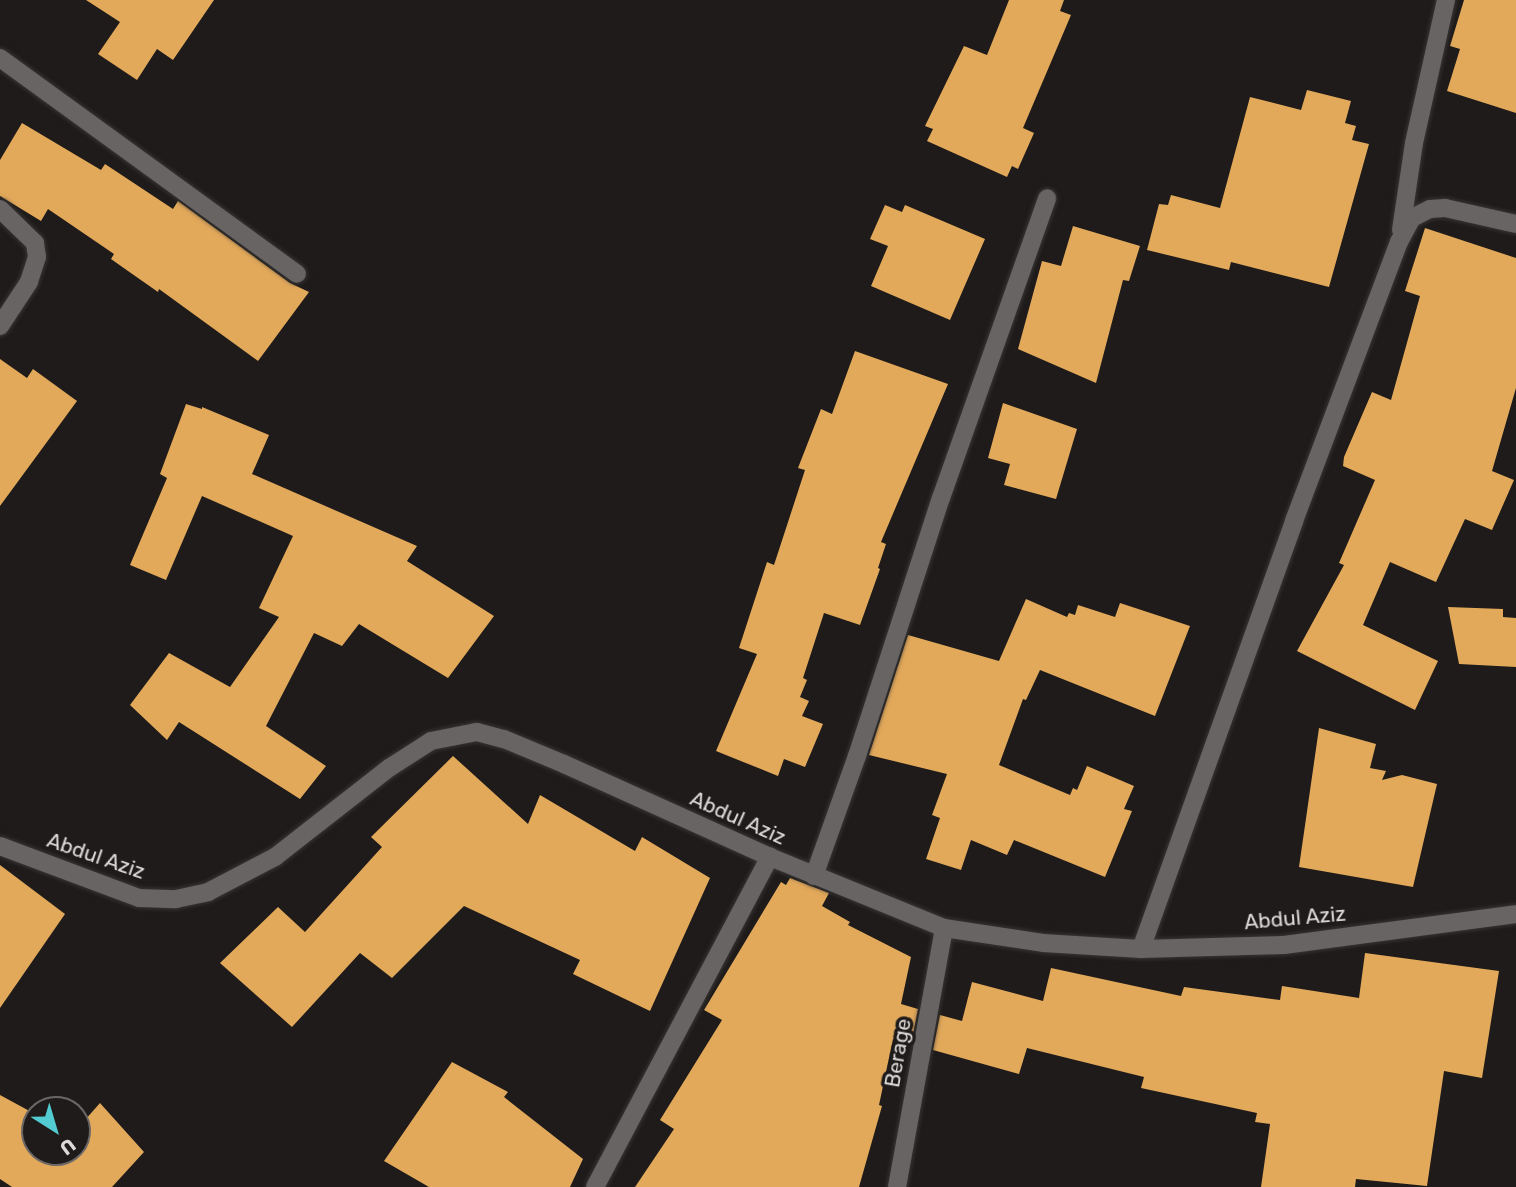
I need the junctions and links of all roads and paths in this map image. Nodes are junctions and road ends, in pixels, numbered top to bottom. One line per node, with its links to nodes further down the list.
1 (1446, 0): 6 (street)
2 (0, 58): 7 (street)
3 (1047, 198): 11 (street)
4 (0, 209): 8 (street)
5 (1516, 224): 6 (street)
6 (1399, 242): 14 (street)
7 (297, 274)
8 (0, 326)
9 (0, 846): 10 (street, Abdul Aziz)
10 (770, 857): 11 (street, Abdul Aziz); 15 (street)
11 (814, 876): 13 (street, Abdul Aziz)
12 (1516, 914): 14 (street, Abdul Aziz)
13 (944, 928): 14 (street, Abdul Aziz); 16 (street, Berage)
14 (1141, 948)
15 (595, 1187)
16 (897, 1187)

